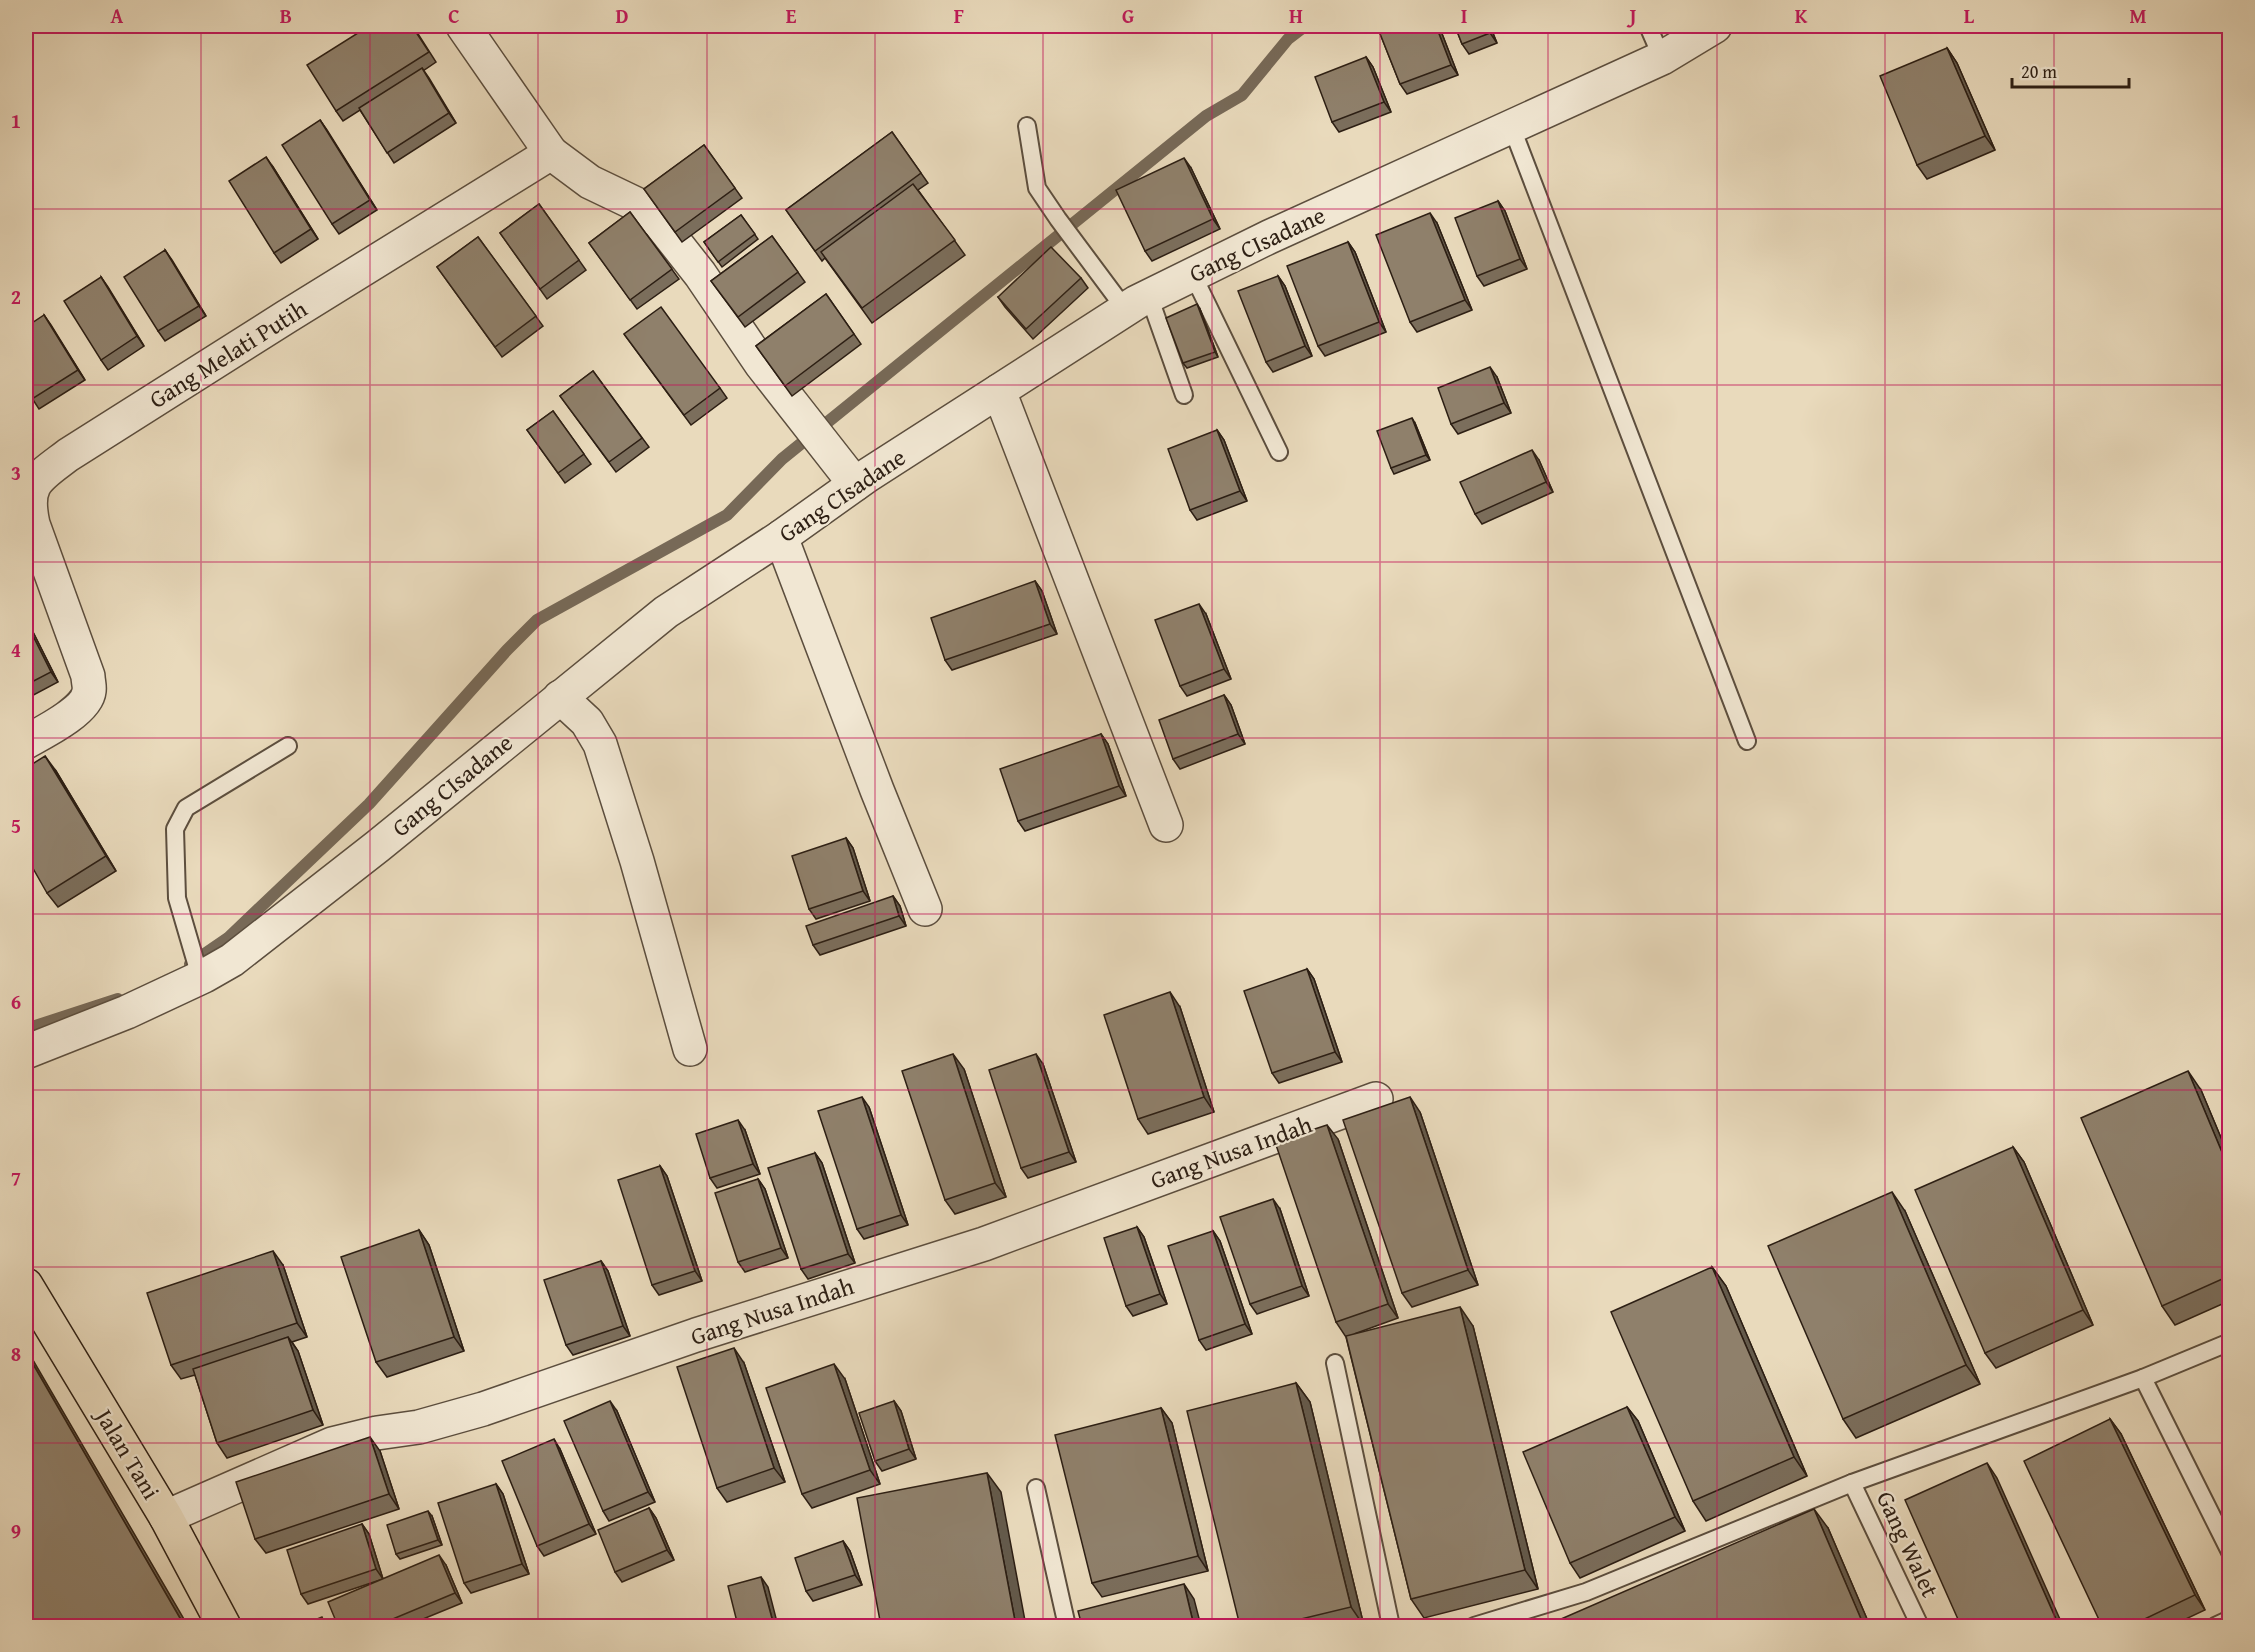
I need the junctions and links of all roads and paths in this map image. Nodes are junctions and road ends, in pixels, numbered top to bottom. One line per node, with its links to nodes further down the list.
1 (463, 26): 7 (street)
2 (1648, 26): 4 (lane)
3 (1715, 26): 4 (street, Gang CIsadane)
4 (1662, 58): 6 (street, Gang CIsadane)
5 (1027, 126): 9 (lane)
6 (1512, 128): 8 (street, Gang CIsadane); 16 (lane)
7 (551, 153): 13 (street); 17 (street, Gang Melati Putih)
8 (1193, 275): 9 (street, Gang CIsadane); 12 (lane)
9 (1137, 303): 10 (street, Gang CIsadane); 11 (lane)
10 (999, 392): 13 (street, Gang CIsadane); 19 (street)
11 (1184, 395)
12 (1279, 452)
13 (855, 484): 14 (street, Gang CIsadane)
14 (781, 537): 15 (street, Gang CIsadane); 20 (street)
15 (560, 697): 21 (street, Gang CIsadane); 22 (street)
16 (1747, 741)
17 (26, 742)
18 (288, 746): 21 (lane)
19 (1166, 825)
20 (926, 909)
21 (200, 969): 23 (street, Gang CIsadane)
22 (690, 1049)
23 (26, 1052)
24 (1376, 1099): 31 (street, Gang Nusa Indah)
25 (26, 1286): 31 (highway, Jalan Tani)
26 (2229, 1342): 28 (lane)
27 (1335, 1363): 36 (lane)
28 (2143, 1378): 29 (lane); 32 (lane)
29 (1852, 1483): 37 (lane); 38 (lane, Gang Walet)
30 (1036, 1488): 35 (lane)
31 (166, 1517): 34 (highway, Jalan Tani)
32 (2229, 1552)
33 (2229, 1619): 39 (lane)
34 (224, 1626)
35 (1067, 1626)
36 (1391, 1626)
37 (1474, 1626)
38 (1920, 1626)
39 (2215, 1626)

